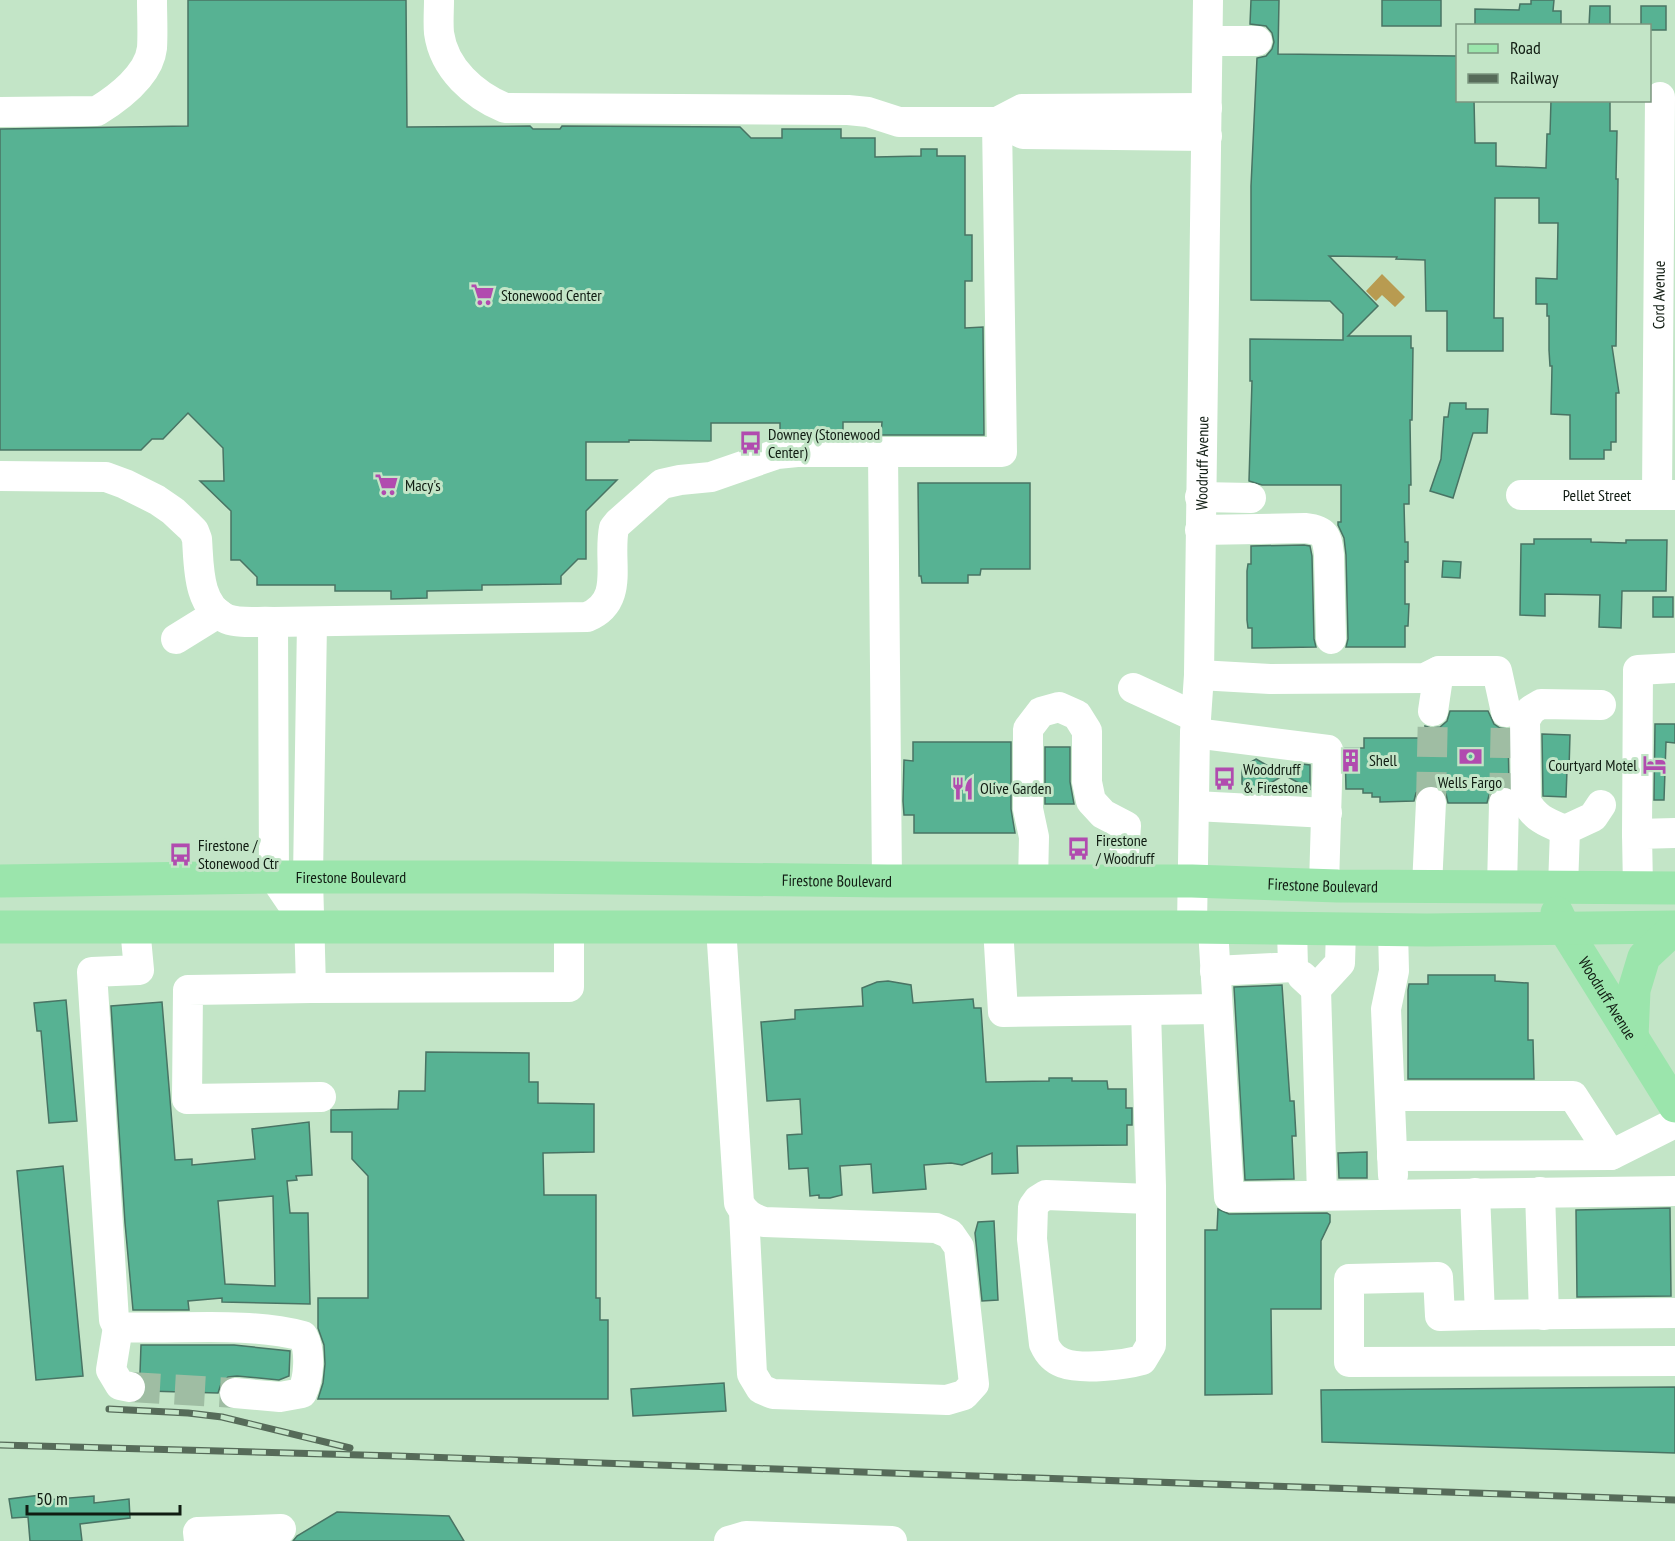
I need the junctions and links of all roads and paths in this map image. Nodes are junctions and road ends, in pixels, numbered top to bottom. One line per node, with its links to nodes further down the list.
1 (152, 0): 7 (street)
2 (439, 0): 8 (street)
3 (1208, 0): 4 (street, Woodruff Avenue)
4 (1208, 41): 5 (street); 9 (street, Woodruff Avenue)
5 (1257, 41)
6 (1660, 97): 13 (street, Cord Avenue)
7 (0, 112)
8 (997, 122): 9 (street); 10 (street)
9 (1207, 122): 14 (street, Woodruff Avenue)
10 (883, 452): 19 (street); 41 (street)
11 (0, 476): 17 (street)
12 (1521, 495): 13 (street, Pellet Street)
13 (1666, 495)
14 (1200, 497): 15 (street); 16 (street, Woodruff Avenue)
15 (1251, 498)
16 (1200, 530): 21 (street); 24 (street, Woodruff Avenue)
17 (218, 613): 18 (street); 20 (street)
18 (273, 622): 19 (street); 38 (street)
19 (312, 622): 39 (street)
20 (176, 639)
21 (1331, 639)
22 (1675, 668): 37 (street)
23 (1439, 671): 24 (street); 27 (street); 28 (street)
24 (1199, 675): 29 (street, Woodruff Avenue)
25 (1133, 688): 29 (street)
26 (1601, 705): 35 (street)
27 (1433, 711)
28 (1506, 712)
29 (1196, 725): 33 (street, Woodruff Avenue); 34 (street)
30 (1431, 802): 46 (street)
31 (1504, 803): 47 (street)
32 (1601, 805): 35 (street)
33 (1195, 806): 34 (street); 43 (street, Woodruff Avenue)
34 (1327, 813): 45 (street)
35 (1565, 830): 48 (street)
36 (1675, 833): 37 (street)
37 (1637, 834): 49 (street)
38 (274, 877): 39 (main road, Firestone Boulevard); 40 (main road, Firestone Boulevard); 54 (street)
39 (308, 878): 41 (main road, Firestone Boulevard); 54 (street)
40 (0, 881)
41 (887, 881): 44 (main road, Firestone Boulevard)
42 (1122, 881): 43 (main road, Firestone Boulevard); 44 (main road, Firestone Boulevard); 44 (street)
43 (1192, 881): 45 (main road, Firestone Boulevard); 57 (street, Woodruff Avenue)
44 (1033, 882)
45 (1324, 885): 46 (main road, Firestone Boulevard)
46 (1427, 886): 47 (main road, Firestone Boulevard)
47 (1502, 887): 48 (main road, Firestone Boulevard)
48 (1554, 887): 49 (main road, Firestone Boulevard); 58 (main road, Woodruff Avenue)
49 (1638, 888): 50 (main road, Firestone Boulevard)
50 (1675, 888)
51 (569, 926): 54 (main road); 55 (main road); 65 (street)
52 (0, 927): 53 (main road)
53 (135, 927): 54 (main road); 86 (street)
54 (308, 927): 65 (street)
55 (721, 927): 56 (main road); 82 (street)
56 (998, 927): 57 (main road); 68 (street)
57 (1202, 927): 60 (main road); 64 (street, Woodruff Avenue)
58 (1564, 928): 59 (main road); 62 (main road); 69 (main road, Woodruff Avenue)
59 (1675, 928): 69 (main road)
60 (1292, 929): 61 (main road); 63 (street)
61 (1341, 930): 62 (main road); 66 (street)
62 (1393, 930): 70 (street)
63 (1293, 968): 64 (street); 66 (street)
64 (1215, 971): 67 (street, Woodruff Avenue)
65 (311, 988): 71 (street)
66 (1316, 989): 80 (street)
67 (1217, 1009): 68 (street); 80 (street, Woodruff Avenue)
68 (1146, 1011): 81 (street)
69 (1632, 1037): 72 (main road, Woodruff Avenue)
70 (1390, 1096): 74 (street); 75 (street)
71 (321, 1097)
72 (1675, 1106)
73 (1675, 1123): 74 (street)
74 (1611, 1155): 75 (street)
75 (1392, 1156): 79 (street)
76 (1675, 1191): 77 (street)
77 (1540, 1192): 78 (street); 85 (street)
78 (1475, 1193): 79 (street); 84 (street)
79 (1394, 1194): 80 (street)
80 (1322, 1195)
81 (1150, 1199): 81 (street)
82 (744, 1212): 82 (street)
83 (1675, 1313): 85 (street)
84 (1479, 1315): 85 (street); 87 (street)
85 (1544, 1315)
86 (118, 1328): 88 (street); 89 (street)
87 (1675, 1361)
88 (130, 1387)
89 (235, 1393)
90 (280, 1529): 91 (street)
91 (199, 1541)
92 (729, 1541): 93 (street)
93 (892, 1541)

